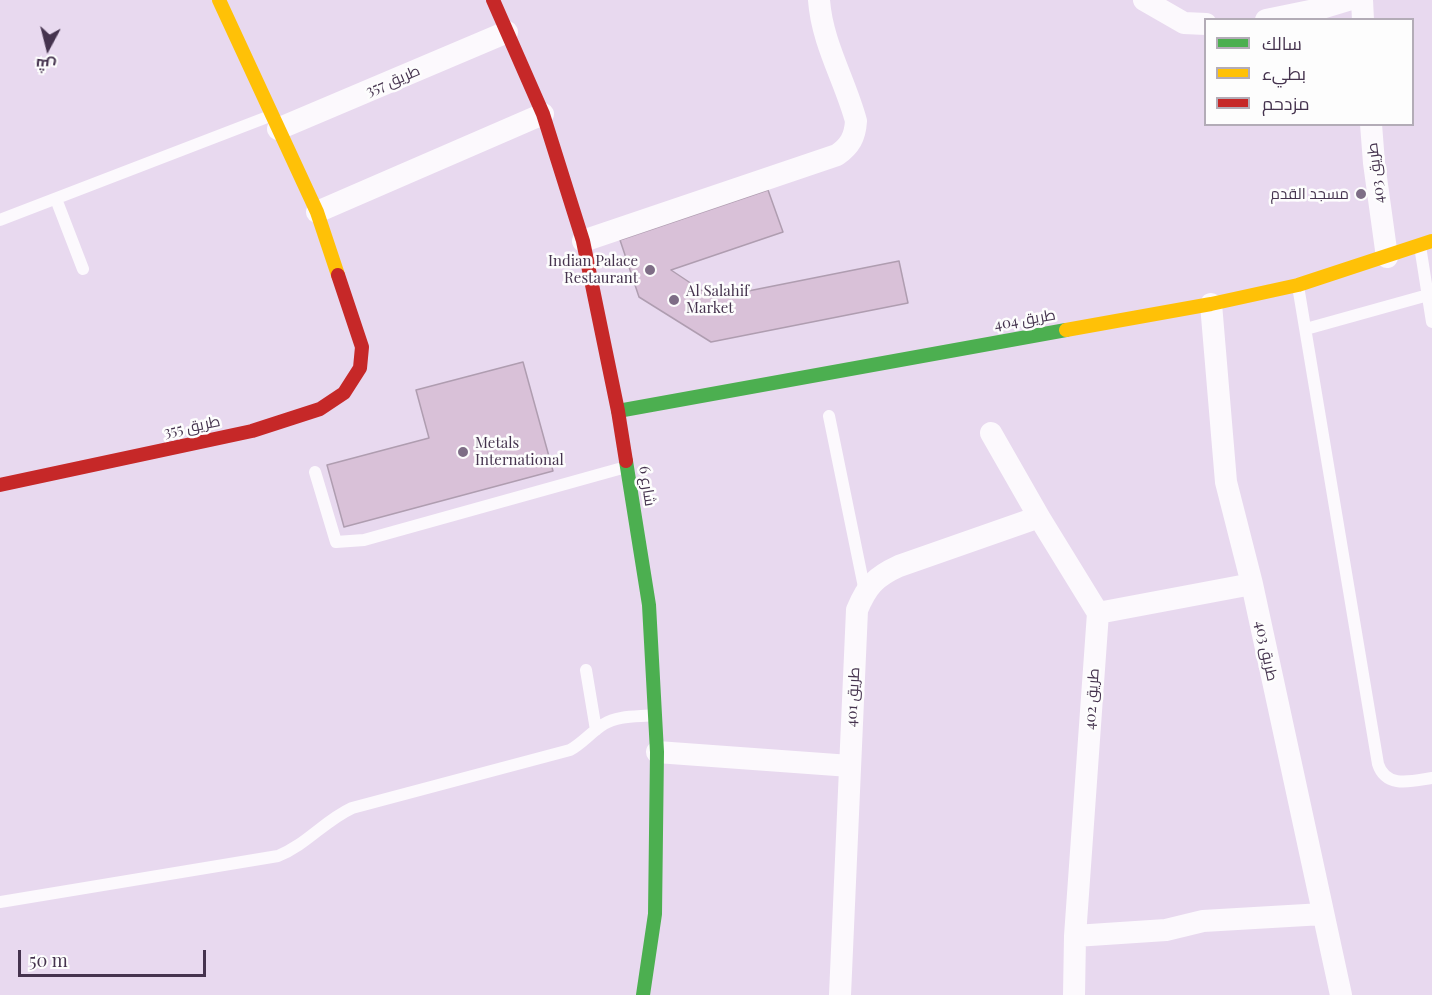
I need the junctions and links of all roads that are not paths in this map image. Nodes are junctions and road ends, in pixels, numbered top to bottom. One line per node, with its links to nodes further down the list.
1 (219, 0): 13 (street)
2 (493, 0): 11 (street, شارع 6)
3 (819, 0): 18 (street)
4 (1144, 0): 10 (street)
5 (1182, 0): 10 (street)
6 (1348, 0): 8 (street)
7 (1362, 0): 9 (street)
8 (1276, 18)
9 (1363, 18)
10 (1195, 24)
11 (507, 32): 12 (street, شارع 6); 13 (street, طريق 357)
12 (543, 114): 16 (street); 18 (street, شارع 6)
13 (275, 122): 15 (lane); 16 (street)
14 (1371, 126): 20 (street, طريق 403)
15 (56, 199): 17 (lane); 21 (lane)
16 (317, 212): 32 (street, طريق 355)
17 (0, 220)
18 (583, 241): 27 (street, شارع 6)
19 (1426, 243): 20 (street, طريق 404); 23 (lane)
20 (1387, 257): 22 (street, طريق 404)
21 (83, 269)
22 (1298, 285): 24 (street, طريق 404); 26 (lane)
23 (1428, 295): 25 (lane); 26 (lane)
24 (1211, 304): 27 (street, طريق 404); 34 (street, طريق 403)
25 (1432, 322)
26 (1306, 329): 42 (lane)
27 (618, 411): 30 (street, شارع 6)
28 (829, 416): 35 (lane)
29 (991, 433): 33 (street)
30 (627, 467): 31 (lane); 38 (street, شارع 6)
31 (315, 472)
32 (0, 485)
33 (1039, 517): 35 (street, طريق 401); 36 (street)
34 (1252, 584): 36 (street); 44 (street, طريق 403)
35 (865, 592): 41 (street, طريق 401)
36 (1098, 613): 45 (street, طريق 402)
37 (586, 670): 39 (lane)
38 (656, 715): 39 (lane); 40 (street, شارع 6)
39 (596, 730): 43 (lane)
40 (657, 752): 41 (street); 46 (street, شارع 6)
41 (850, 766): 47 (street, طريق 401)
42 (1432, 778)
43 (0, 902)
44 (1323, 914): 45 (street); 49 (street, طريق 403)
45 (1075, 936): 48 (street, طريق 402)
46 (643, 995)
47 (840, 995)
48 (1074, 995)
49 (1341, 995)

